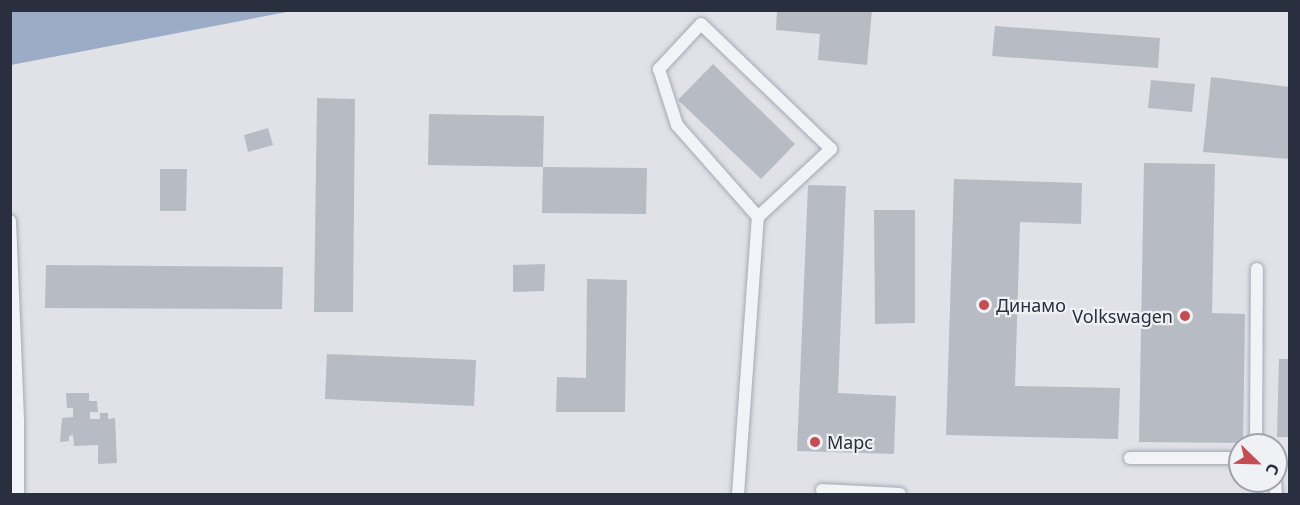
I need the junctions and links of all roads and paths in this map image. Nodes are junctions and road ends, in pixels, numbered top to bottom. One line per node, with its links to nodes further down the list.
1 (758, 218): 1 (lane); 10 (lane)
2 (10, 221): 4 (lane)
3 (1257, 269): 5 (lane)
4 (14, 423): 9 (lane)
5 (1256, 433)
6 (1130, 458): 7 (lane)
7 (1228, 458)
8 (822, 490): 11 (lane)
9 (18, 495)
10 (738, 495)
11 (900, 495)

